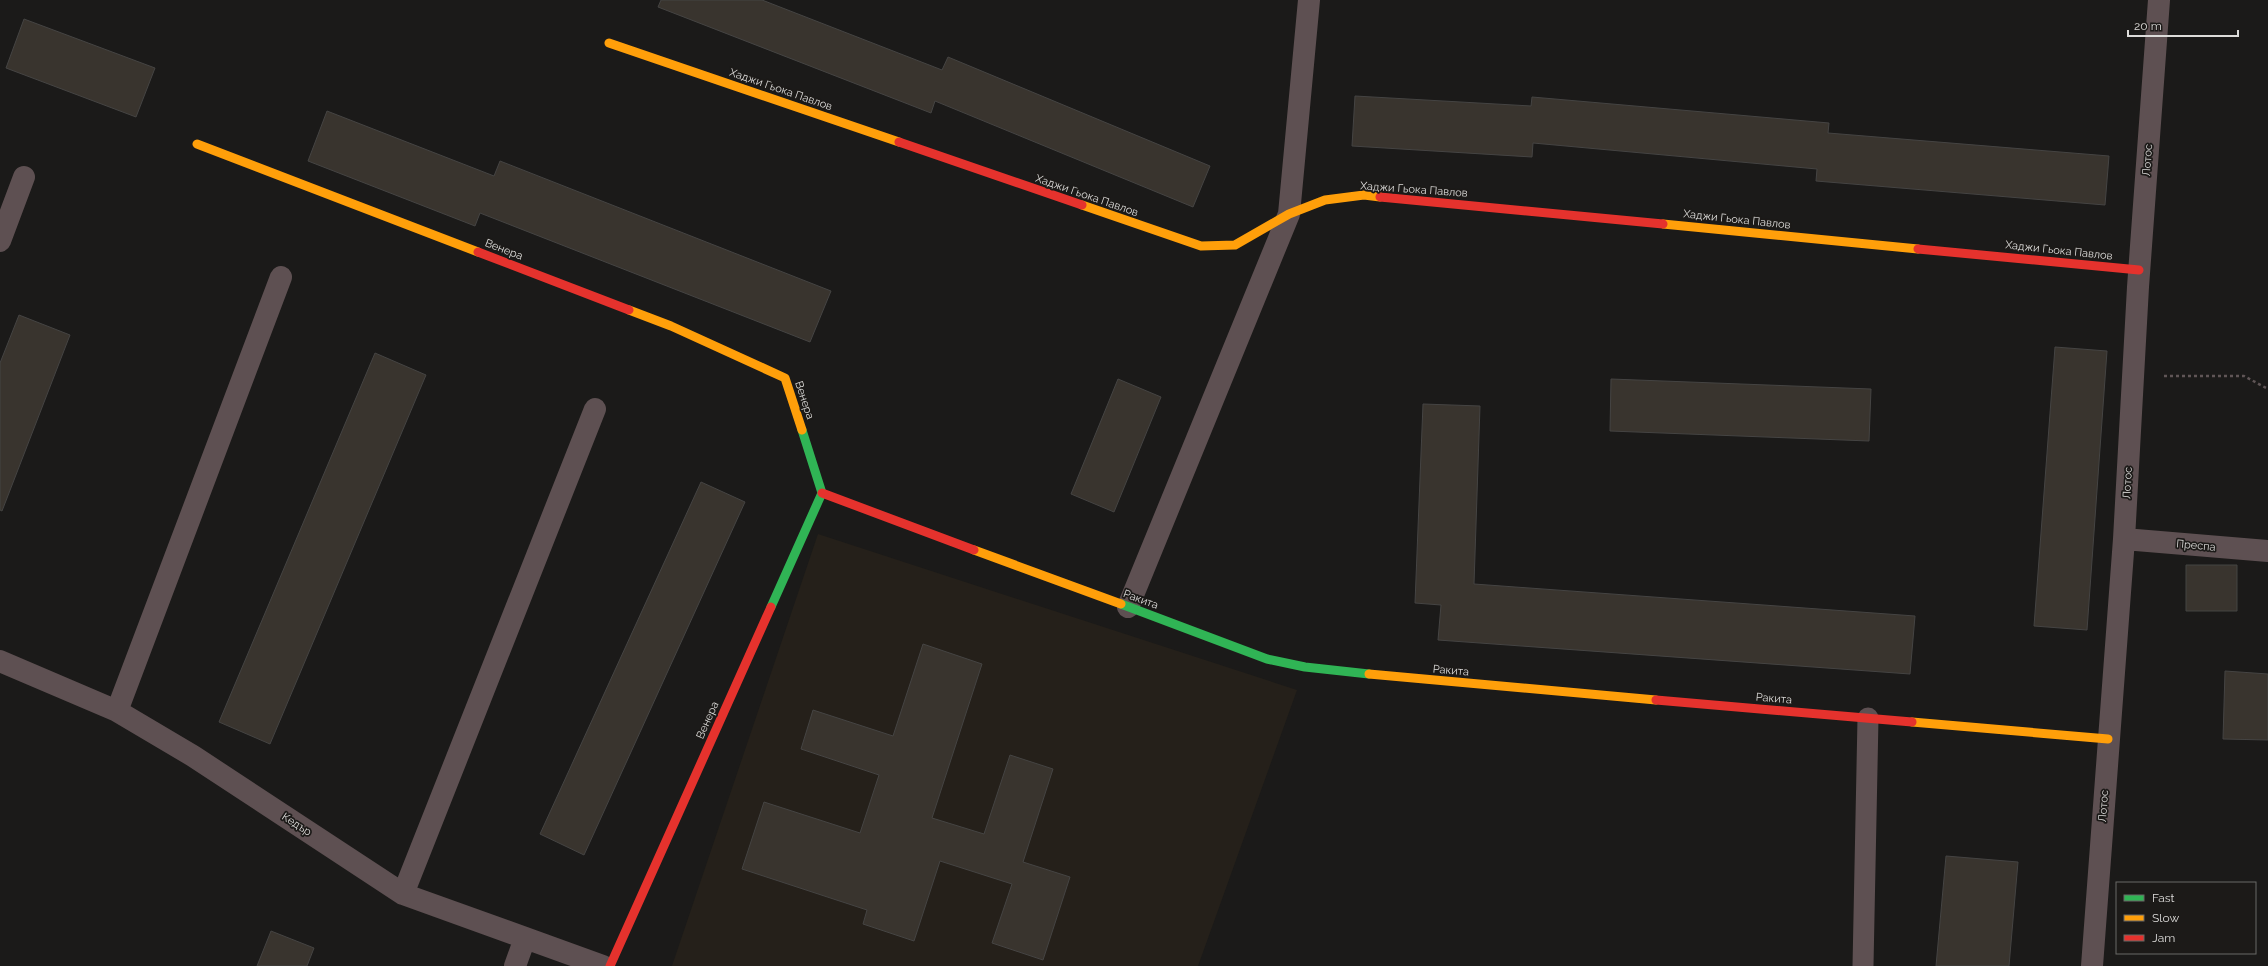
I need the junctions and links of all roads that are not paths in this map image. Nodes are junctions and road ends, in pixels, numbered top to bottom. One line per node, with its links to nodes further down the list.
1 (1309, 0): 6 (street)
2 (2159, 0): 8 (street, Лотос)
3 (609, 43): 6 (street, Хаджи Гьока Павлов)
4 (197, 144): 11 (street, Венера)
5 (24, 177): 7 (street)
6 (1289, 214): 8 (street, Хаджи Гьока Павлов); 14 (street)
7 (0, 241)
8 (2139, 270): 12 (street, Лотос)
9 (282, 277): 16 (street)
10 (595, 409): 19 (street)
11 (822, 492): 14 (street, Ракита); 23 (street, Венера)
12 (2124, 539): 13 (street, Преспа); 18 (street, Лотос)
13 (2268, 551)
14 (1128, 607): 17 (street, Ракита)
15 (0, 661): 16 (street, Кедър)
16 (117, 711): 19 (street, Кедър)
17 (1868, 718): 18 (street, Ракита); 24 (lane)
18 (2108, 739): 25 (street, Лотос)
19 (403, 894): 20 (street, Кедър)
20 (525, 938): 21 (street); 22 (street, Кедър)
21 (515, 966)
22 (603, 966)
23 (610, 966)
24 (1863, 966)
25 (2092, 966)

